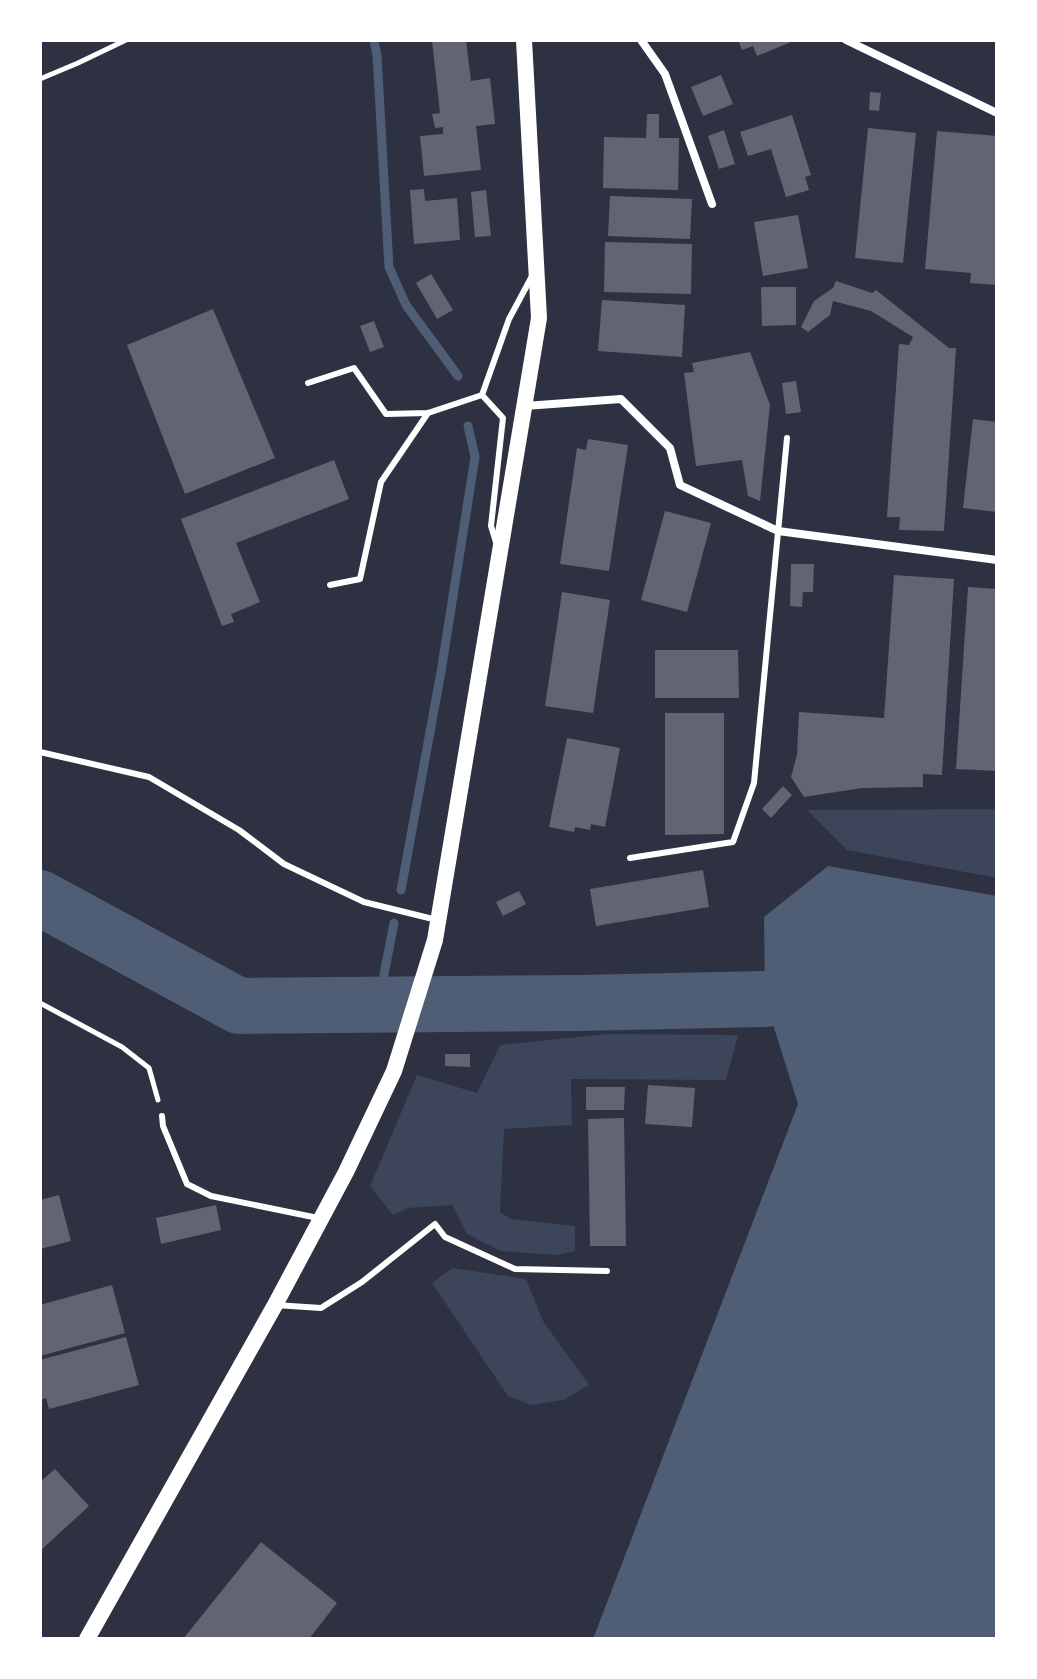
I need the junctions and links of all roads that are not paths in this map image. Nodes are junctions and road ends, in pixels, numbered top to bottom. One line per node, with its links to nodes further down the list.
1 (524, 40): 6 (main road)
2 (641, 40): 5 (street)
3 (846, 40): 4 (street)
4 (997, 113)
5 (712, 204)
6 (537, 268): 8 (lane); 9 (main road)
7 (308, 383): 10 (lane)
8 (482, 395): 10 (lane); 13 (lane)
9 (525, 406): 12 (street); 13 (main road)
10 (428, 413): 15 (lane)
11 (787, 438): 12 (lane)
12 (778, 531): 14 (street); 17 (lane)
13 (500, 552): 18 (main road)
14 (997, 560)
15 (330, 585)
16 (40, 752): 18 (lane)
17 (630, 858)
18 (438, 921): 20 (main road)
19 (162, 1116): 20 (lane)
20 (321, 1219): 22 (main road)
21 (607, 1271): 22 (lane)
22 (275, 1305): 23 (main road)
23 (87, 1639)

